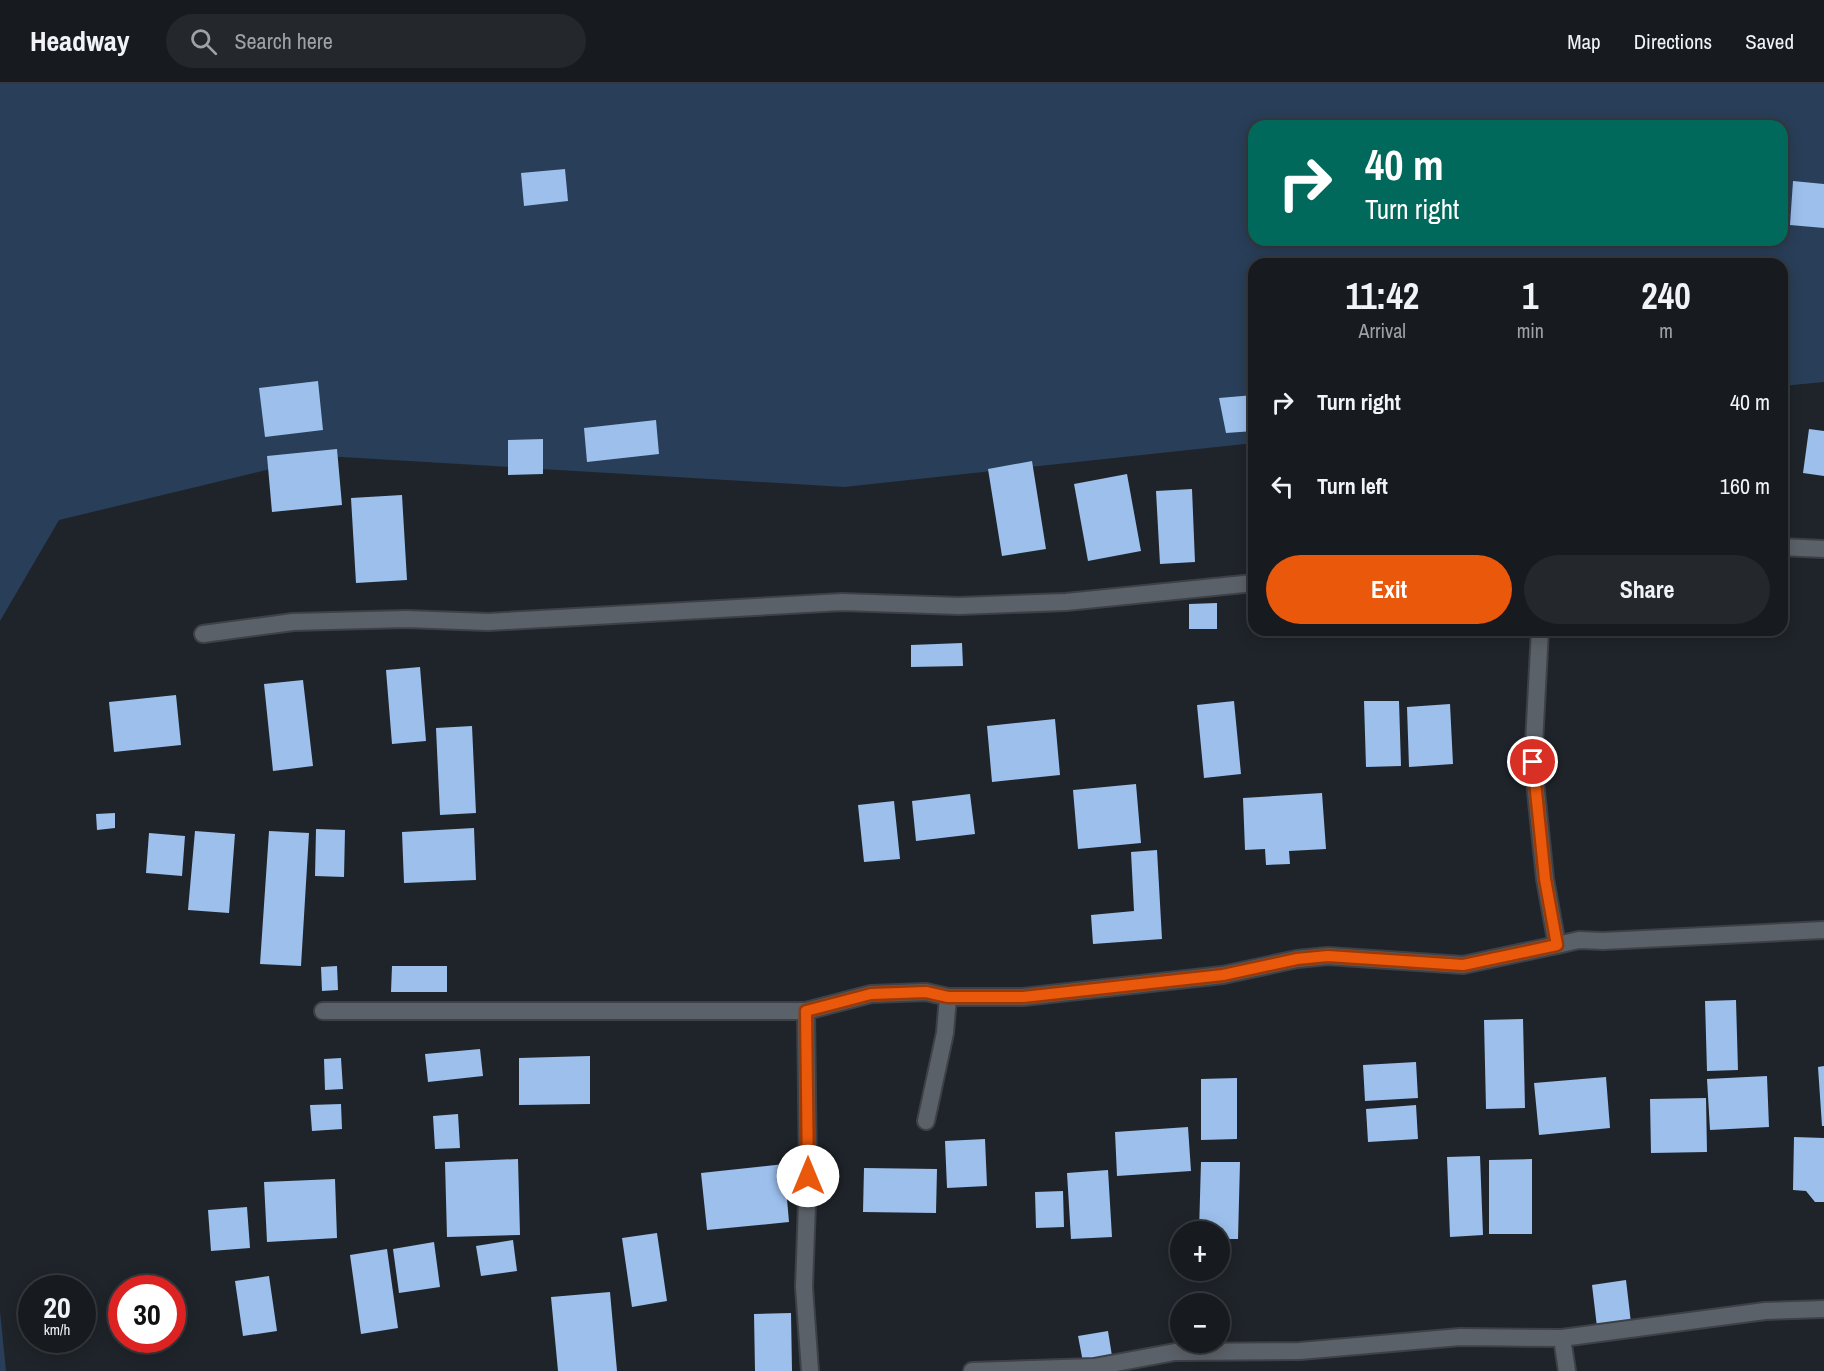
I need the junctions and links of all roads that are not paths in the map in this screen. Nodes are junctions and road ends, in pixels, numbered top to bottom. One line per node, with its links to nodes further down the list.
1 (1788, 547): 2 (street)
2 (1824, 549)
3 (1248, 584): 4 (street)
4 (203, 634)
5 (1540, 636): 7 (street)
6 (1824, 930): 7 (street)
7 (1557, 945): 8 (street)
8 (948, 997): 10 (street); 11 (street)
9 (322, 1011): 10 (street)
10 (806, 1011): 14 (street)
11 (926, 1121)
12 (1824, 1309): 13 (street)
13 (1562, 1338): 15 (street); 16 (street)
14 (810, 1371)
15 (972, 1371)
16 (1567, 1371)

